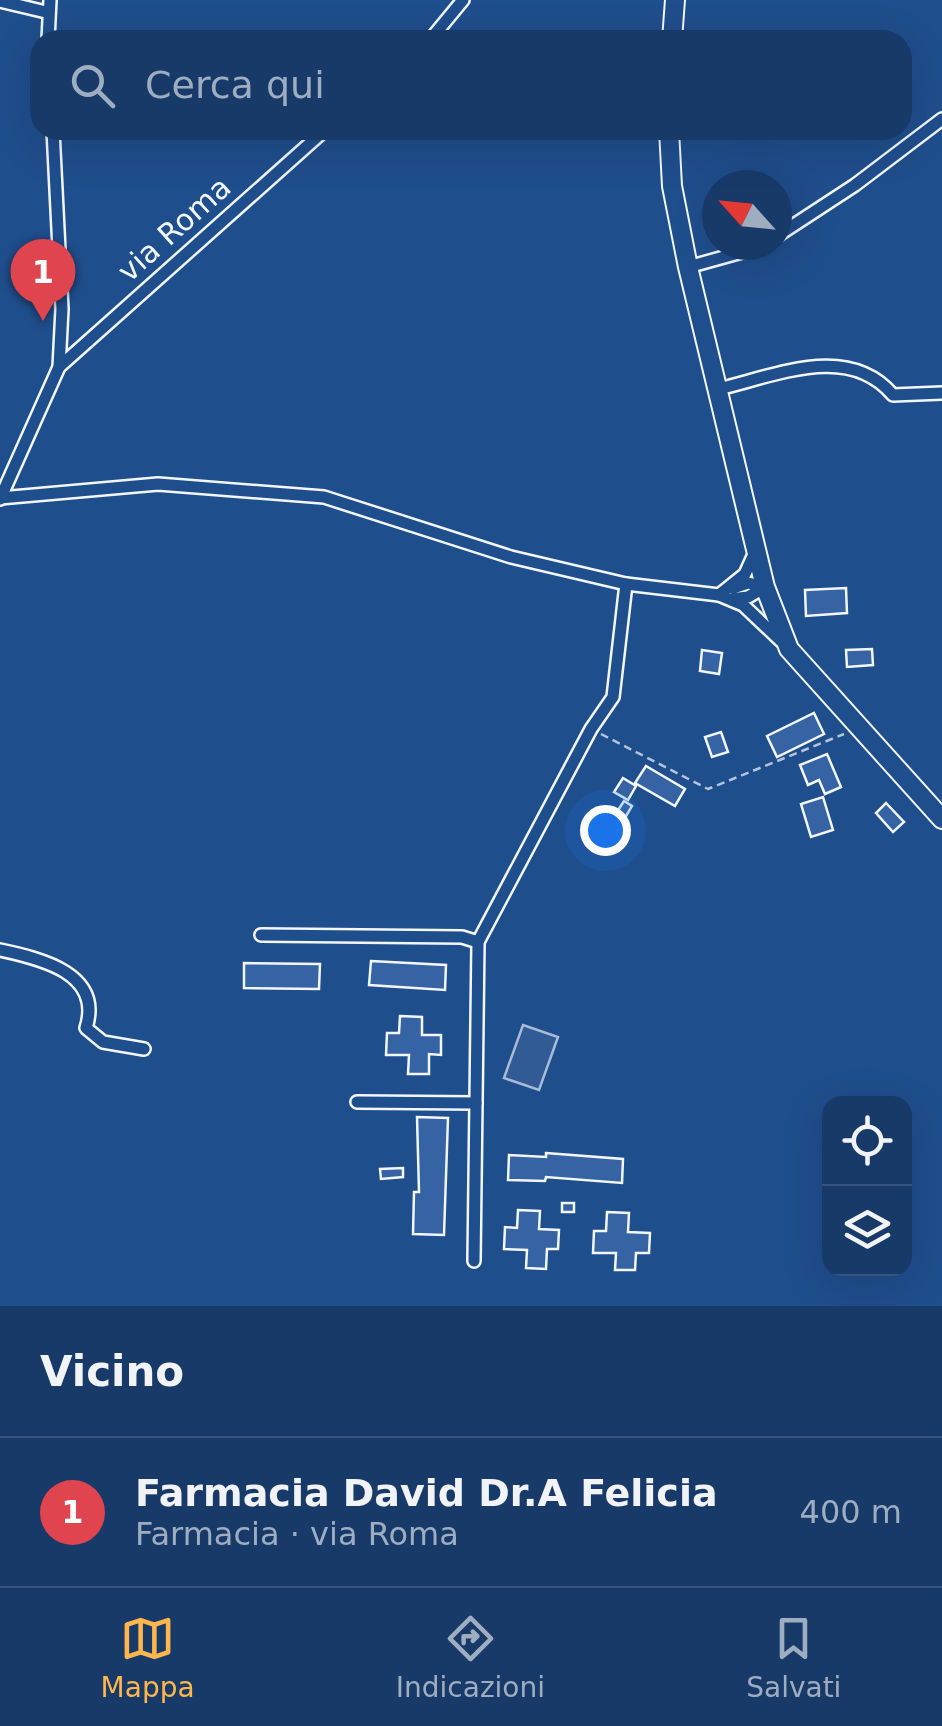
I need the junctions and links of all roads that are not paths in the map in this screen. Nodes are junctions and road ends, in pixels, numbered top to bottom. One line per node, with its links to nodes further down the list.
1 (463, 0): 5 (street)
2 (675, 0): 6 (main road)
3 (0, 1): 4 (street)
4 (48, 6)
5 (438, 30)
6 (673, 30)
7 (942, 119): 11 (street)
8 (53, 140): 14 (street)
9 (313, 140): 14 (street, via Roma)
10 (670, 140): 13 (main road)
11 (792, 226)
12 (711, 260): 13 (street)
13 (688, 266): 15 (main road)
14 (58, 367): 17 (street)
15 (718, 389): 16 (street); 18 (main road)
16 (942, 393)
17 (0, 498): 19 (street)
18 (756, 548): 20 (main road); 21 (street)
19 (626, 584): 21 (street); 26 (street)
20 (766, 587): 21 (street); 22 (main road)
21 (726, 594): 22 (street)
22 (789, 649): 23 (main road)
23 (935, 800): 24 (main road)
24 (942, 819)
25 (262, 935): 26 (street)
26 (478, 942): 30 (street)
27 (0, 950): 28 (street)
28 (144, 1049)
29 (358, 1102): 30 (street)
30 (476, 1103): 31 (street)
31 (474, 1261)

